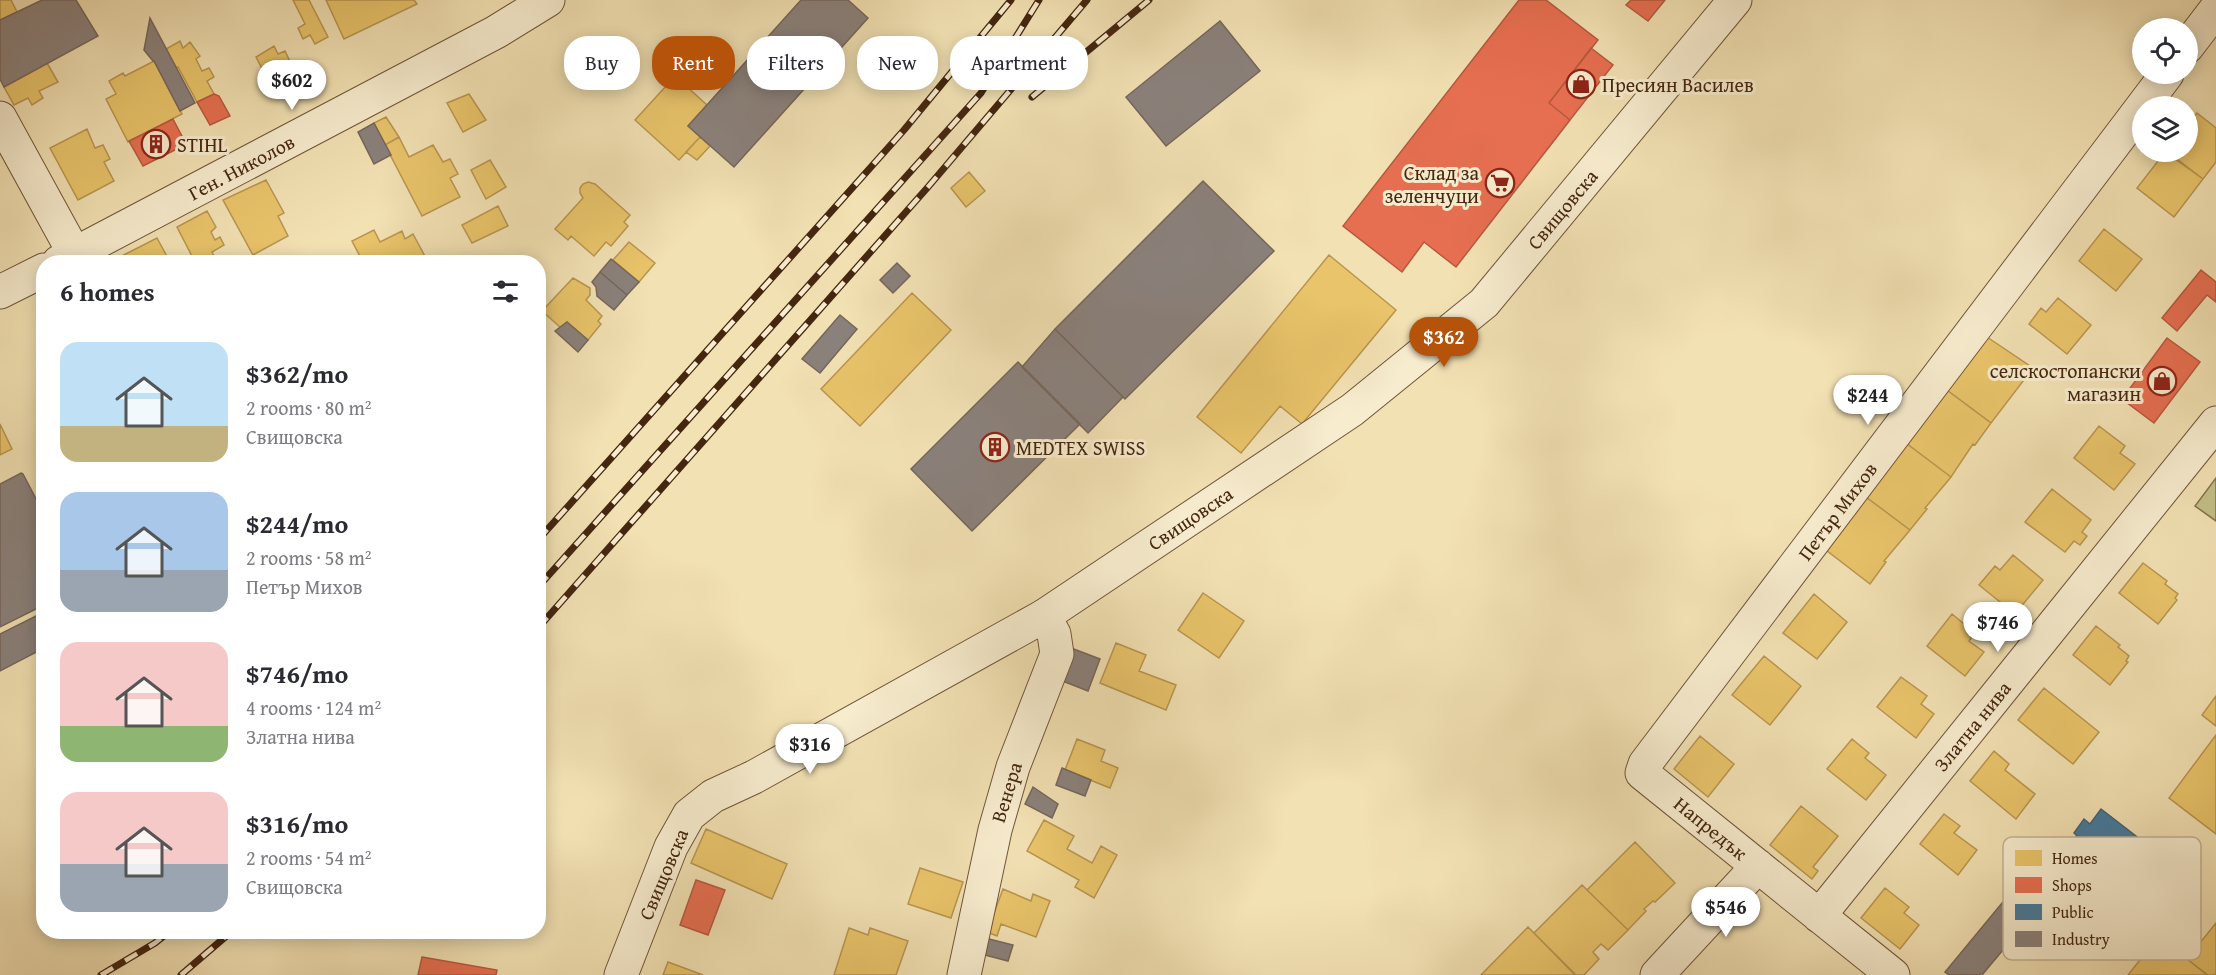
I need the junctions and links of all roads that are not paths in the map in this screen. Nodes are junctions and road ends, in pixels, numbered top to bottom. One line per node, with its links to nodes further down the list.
1 (1735, 0): 10 (street, Свищовска)
2 (533, 3): 6 (street, Ген. Николов)
3 (2159, 84): 11 (street, Петър Михов)
4 (0, 118): 5 (street)
5 (68, 255)
6 (80, 255)
7 (36, 274): 8 (street)
8 (0, 292)
9 (2216, 423): 13 (street, Златна нива)
10 (1044, 616): 14 (street, Свищовска); 15 (street, Венера)
11 (1642, 772): 12 (street, Напредък)
12 (1758, 866): 13 (street, Напредък); 16 (street)
13 (1819, 916): 17 (street, Напредък)
14 (621, 975)
15 (964, 975)
16 (1657, 975)
17 (1893, 975)

